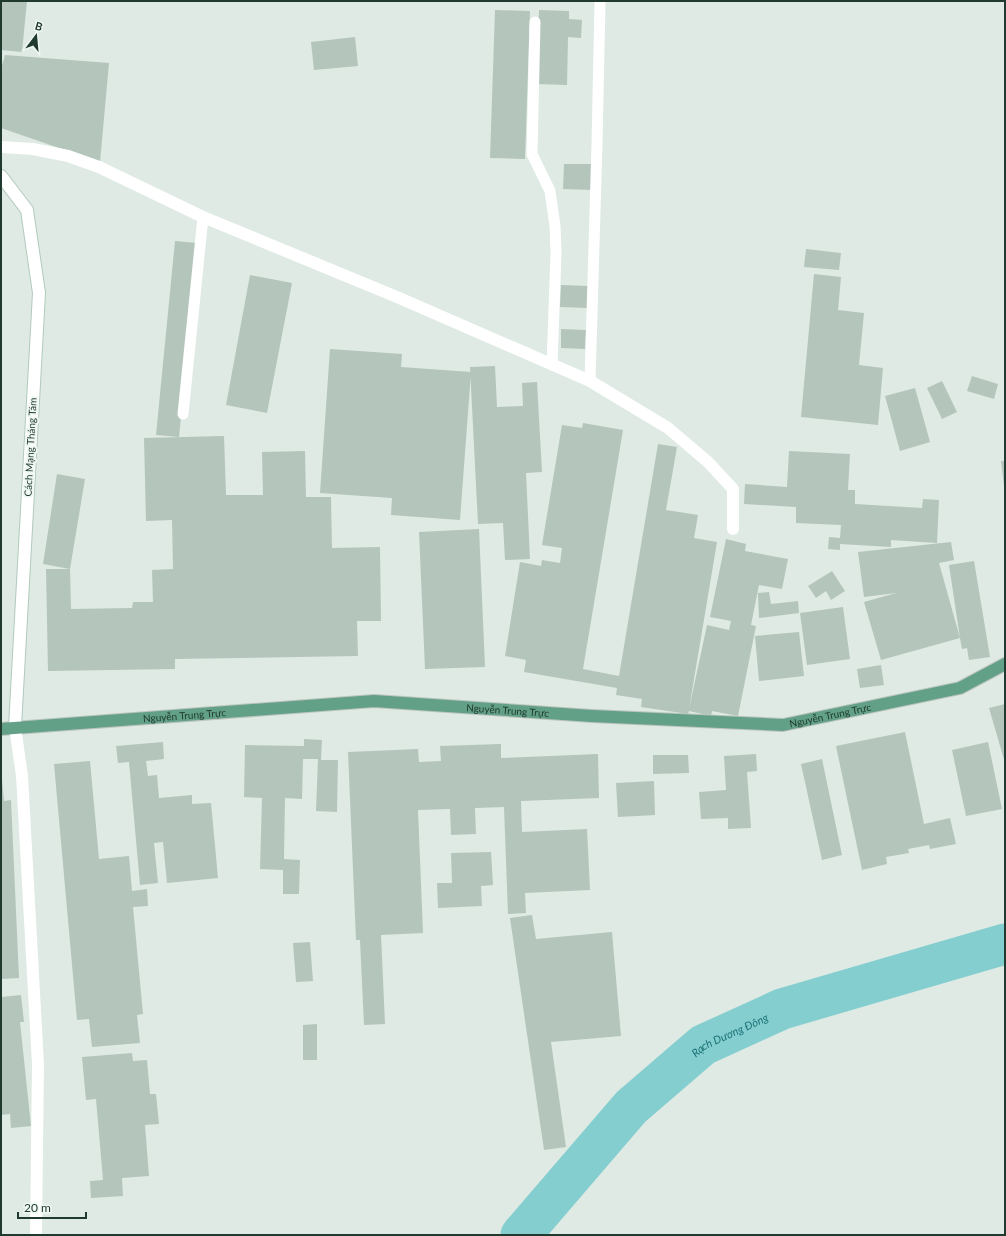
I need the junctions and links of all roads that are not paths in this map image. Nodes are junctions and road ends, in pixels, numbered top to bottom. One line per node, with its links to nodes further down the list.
1 (600, 2): 7 (lane)
2 (535, 22): 6 (lane)
3 (1, 148): 5 (street)
4 (1, 176): 11 (street, Cách Mạng Tháng Tám)
5 (203, 217): 6 (street); 8 (lane)
6 (552, 365): 7 (street)
7 (590, 381): 9 (street)
8 (183, 414)
9 (733, 528)
10 (1005, 664): 11 (main road, Nguyễn Trung Trực)
11 (15, 727): 12 (main road, Nguyễn Trung Trực); 13 (street, Cách Mạng Tháng Tám)
12 (1, 729)
13 (36, 1235)

